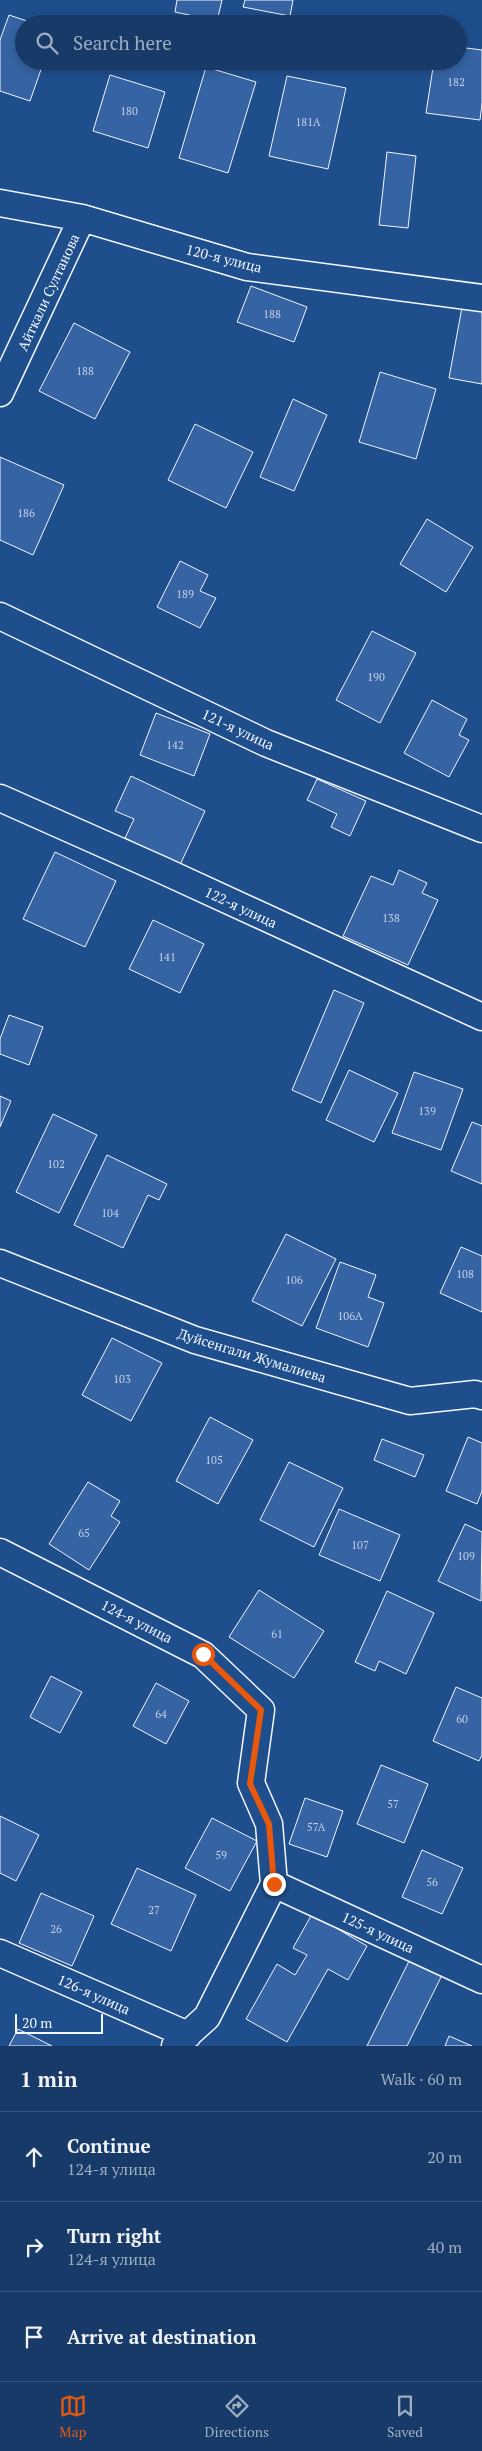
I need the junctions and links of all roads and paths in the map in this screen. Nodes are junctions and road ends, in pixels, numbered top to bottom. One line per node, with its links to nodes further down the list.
1 (0, 203): 2 (street, 120-я улица)
2 (82, 218): 3 (street, 120-я улица); 4 (street, Айткали Султанова)
3 (482, 298)
4 (0, 393)
5 (0, 616): 7 (street, 121-я улица)
6 (0, 798): 8 (street, 122-я улица)
7 (482, 829)
8 (482, 1017)
9 (0, 1263): 10 (street, Дуйсенгали Жумалиева)
10 (482, 1396)
11 (0, 1552): 12 (street, 124-я улица)
12 (274, 1884): 14 (street, 125-я улица); 15 (street)
13 (0, 1952): 15 (street, 126-я улица)
14 (482, 1980)
15 (182, 2040)

